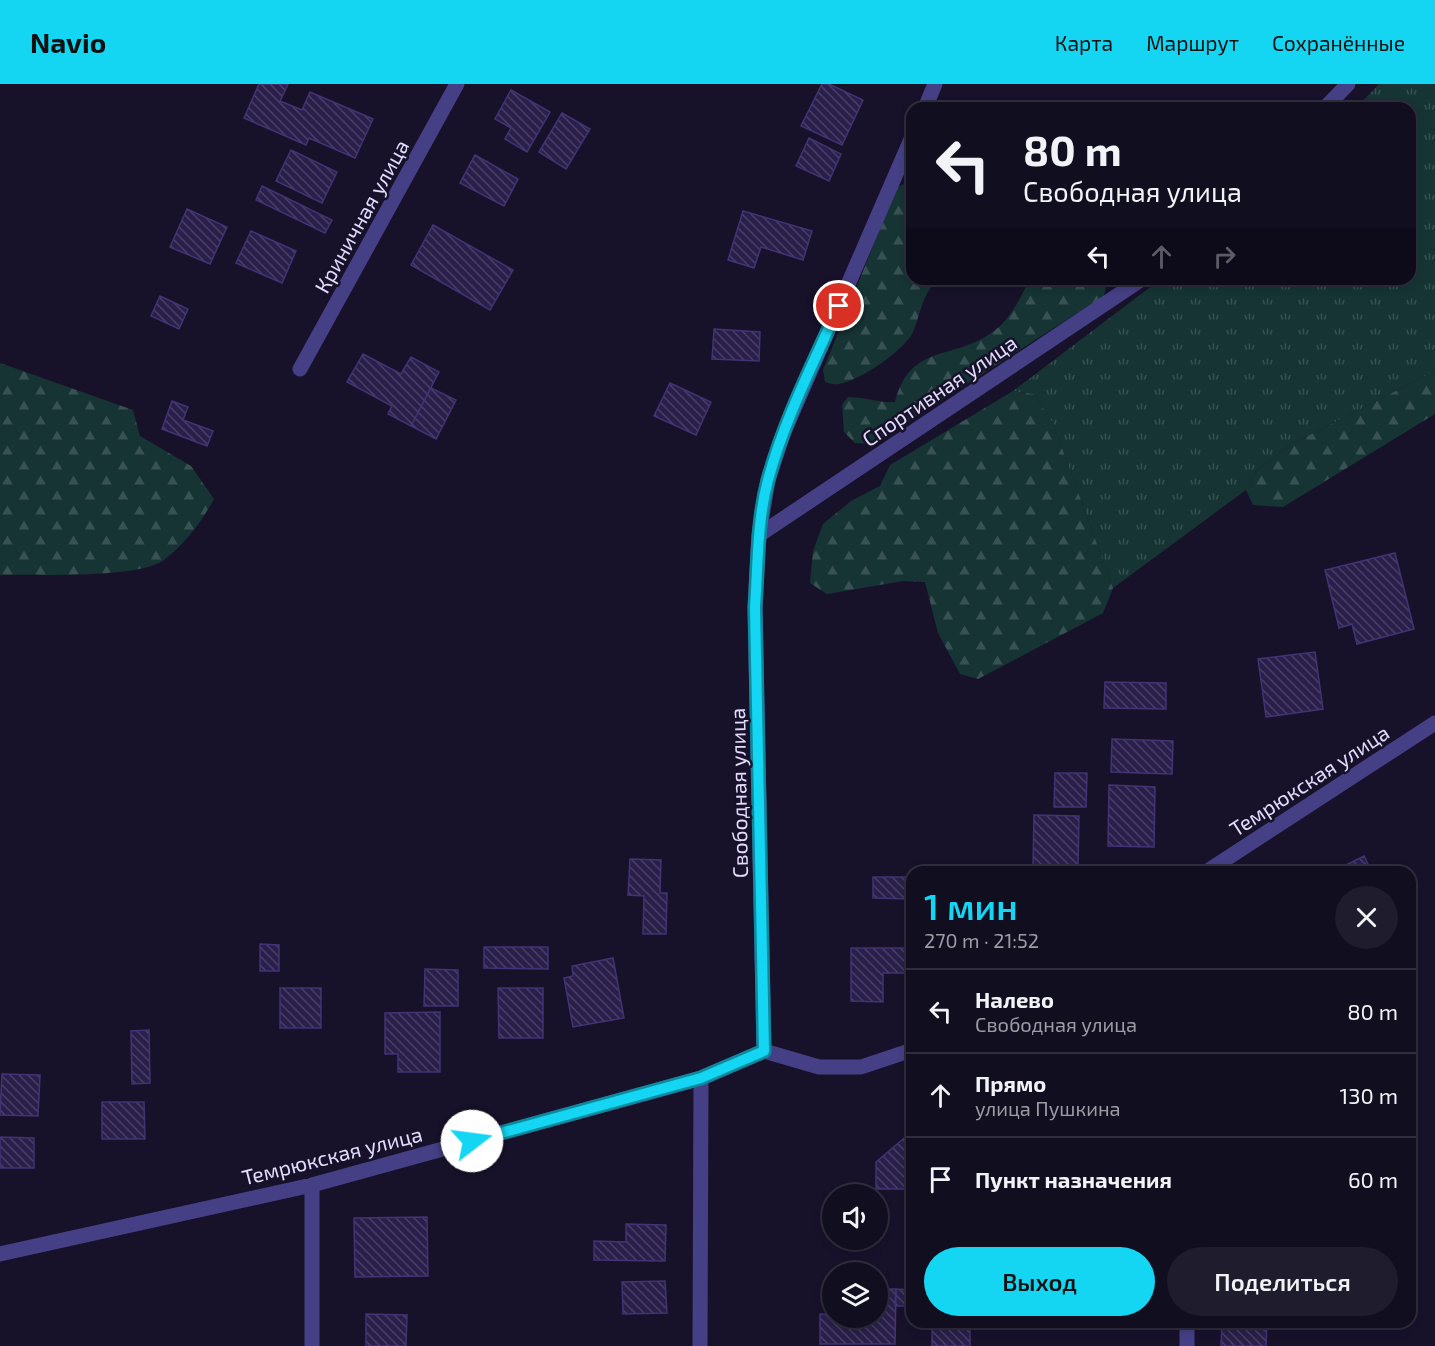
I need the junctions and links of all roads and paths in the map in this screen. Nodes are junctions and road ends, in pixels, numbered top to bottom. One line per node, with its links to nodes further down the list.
1 (458, 84): 8 (street, Криничная улица)
2 (935, 84): 4 (street)
3 (1348, 84): 5 (street)
4 (928, 102)
5 (1331, 102)
6 (906, 151): 9 (street, Свободная улица)
7 (1133, 285): 9 (street, Спортивная улица)
8 (300, 369)
9 (759, 535): 12 (street, Свободная улица)
10 (1435, 723): 11 (street, Темрюкская улица)
11 (1215, 866)
12 (764, 1051): 13 (street); 14 (street, Темрюкская улица)
13 (906, 1052)
14 (701, 1078): 15 (street, Темрюкская улица); 19 (street)
15 (312, 1185): 16 (street, Темрюкская улица); 18 (street)
16 (0, 1254)
17 (1187, 1328): 20 (street)
18 (312, 1346)
19 (700, 1346)
20 (1187, 1346)

